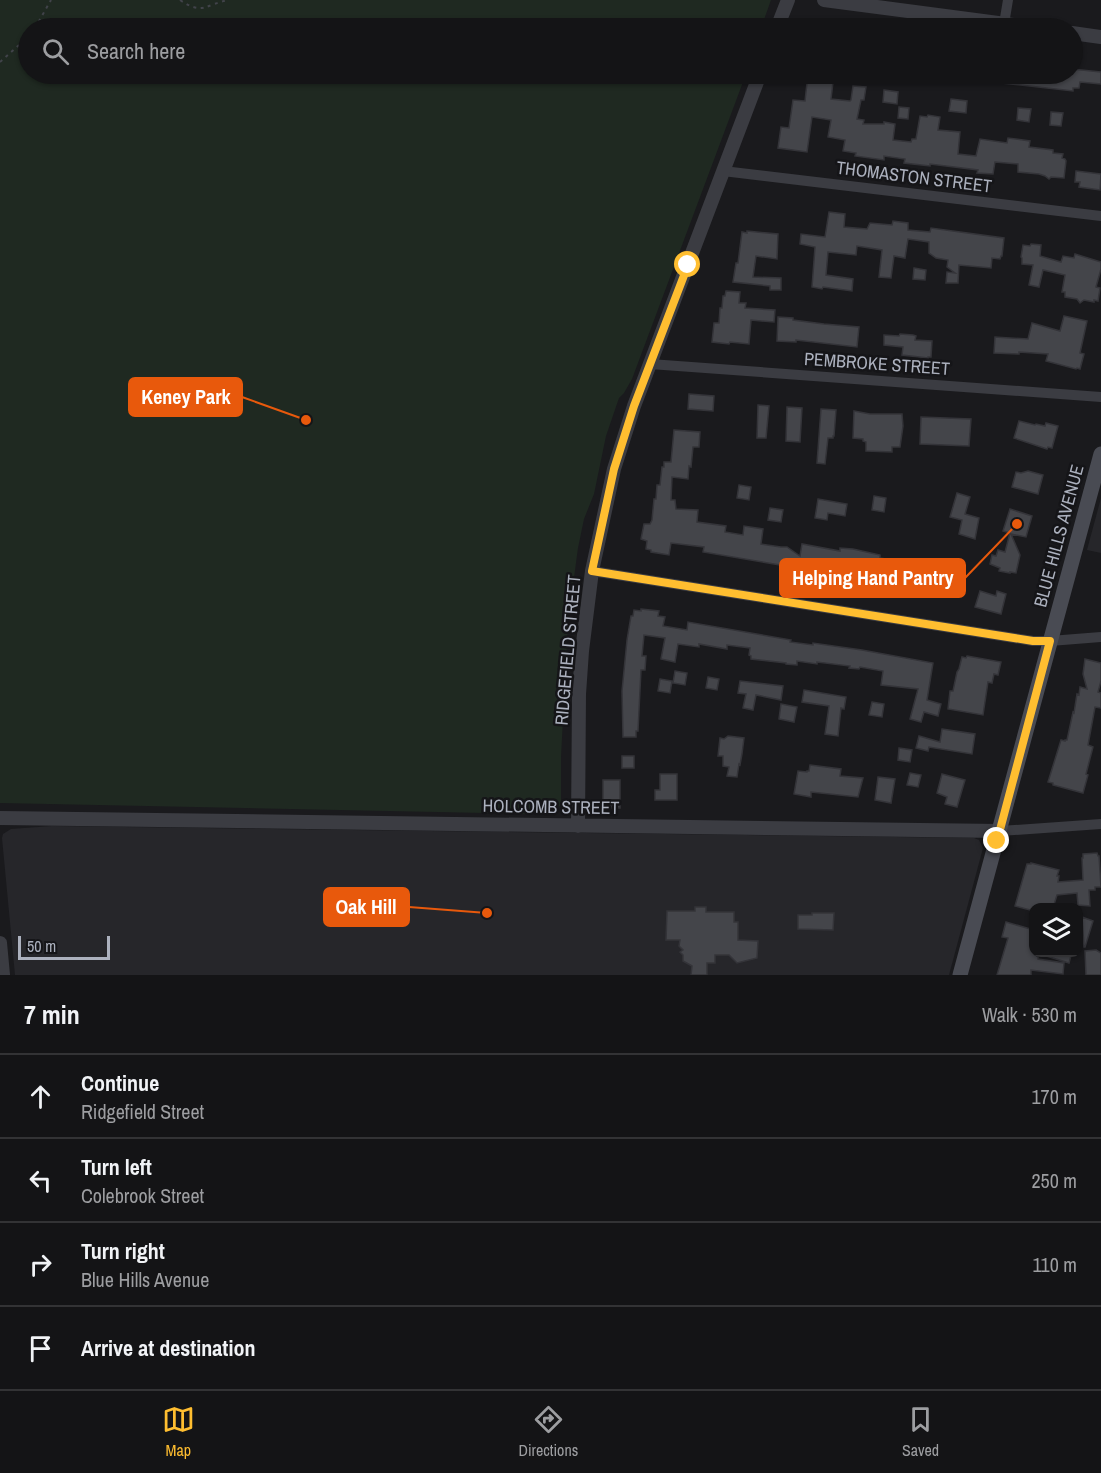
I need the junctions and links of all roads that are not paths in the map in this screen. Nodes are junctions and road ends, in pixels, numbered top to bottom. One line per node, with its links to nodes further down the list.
1 (788, 0): 4 (street)
2 (824, 0): 5 (street)
3 (1008, 0): 6 (street)
4 (781, 18)
5 (959, 18)
6 (1005, 18)
7 (1083, 35): 8 (street)
8 (1101, 37)
9 (756, 84): 10 (street, RIDGEFIELD STREET)
10 (723, 171): 11 (street, THOMASTON STREET); 12 (street, RIDGEFIELD STREET)
11 (1101, 216)
12 (650, 364): 13 (street, PEMBROKE STREET); 15 (street, RIDGEFIELD STREET)
13 (1101, 397)
14 (1101, 454): 17 (main road, BLUE HILLS AVENUE)
15 (592, 571): 17 (street); 20 (street, RIDGEFIELD STREET)
16 (1101, 637): 17 (street)
17 (1050, 641): 21 (main road, BLUE HILLS AVENUE)
18 (0, 818): 20 (street, HOLCOMB STREET)
19 (1101, 824): 21 (street, HOLCOMB STREET)
20 (578, 826): 21 (street, HOLCOMB STREET)
21 (999, 831): 24 (main road, BLUE HILLS AVENUE)
22 (0, 943): 23 (street)
23 (3, 975)
24 (960, 975)

